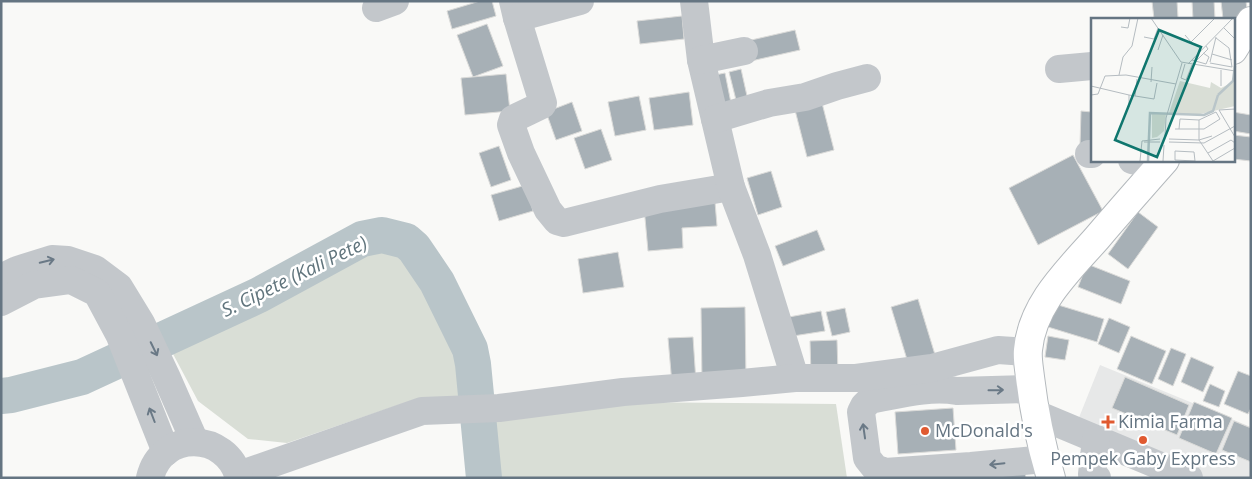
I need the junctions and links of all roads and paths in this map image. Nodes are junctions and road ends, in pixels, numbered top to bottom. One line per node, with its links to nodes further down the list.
1 (580, 1): 3 (street)
2 (694, 1): 7 (street)
3 (515, 10): 14 (street)
4 (1251, 21): 5 (main road)
5 (1234, 48)
6 (744, 51): 7 (street)
7 (701, 60): 11 (street)
8 (1091, 66): 9 (street)
9 (1059, 69)
10 (867, 78): 11 (street)
11 (714, 119): 14 (street)
12 (1142, 161): 13 (street)
13 (1162, 163): 18 (main road)
14 (732, 187): 19 (street)
15 (1, 278): 17 (street, one-way to 17)
16 (1, 302): 17 (street)
17 (131, 330): 22 (street, one-way to 22); 23 (street, one-way to 17)
18 (1028, 352): 19 (street); 20 (main road)
19 (795, 378): 25 (street)
20 (1034, 402): 21 (street); 24 (main road); 24 (street, one-way to 20)
21 (1096, 439): 27 (street); 28 (street)
22 (195, 442): 23 (street); 25 (street)
23 (166, 452): 26 (street)
24 (1048, 468)
25 (239, 477)
26 (150, 478)
27 (1097, 478)
28 (1189, 478)

